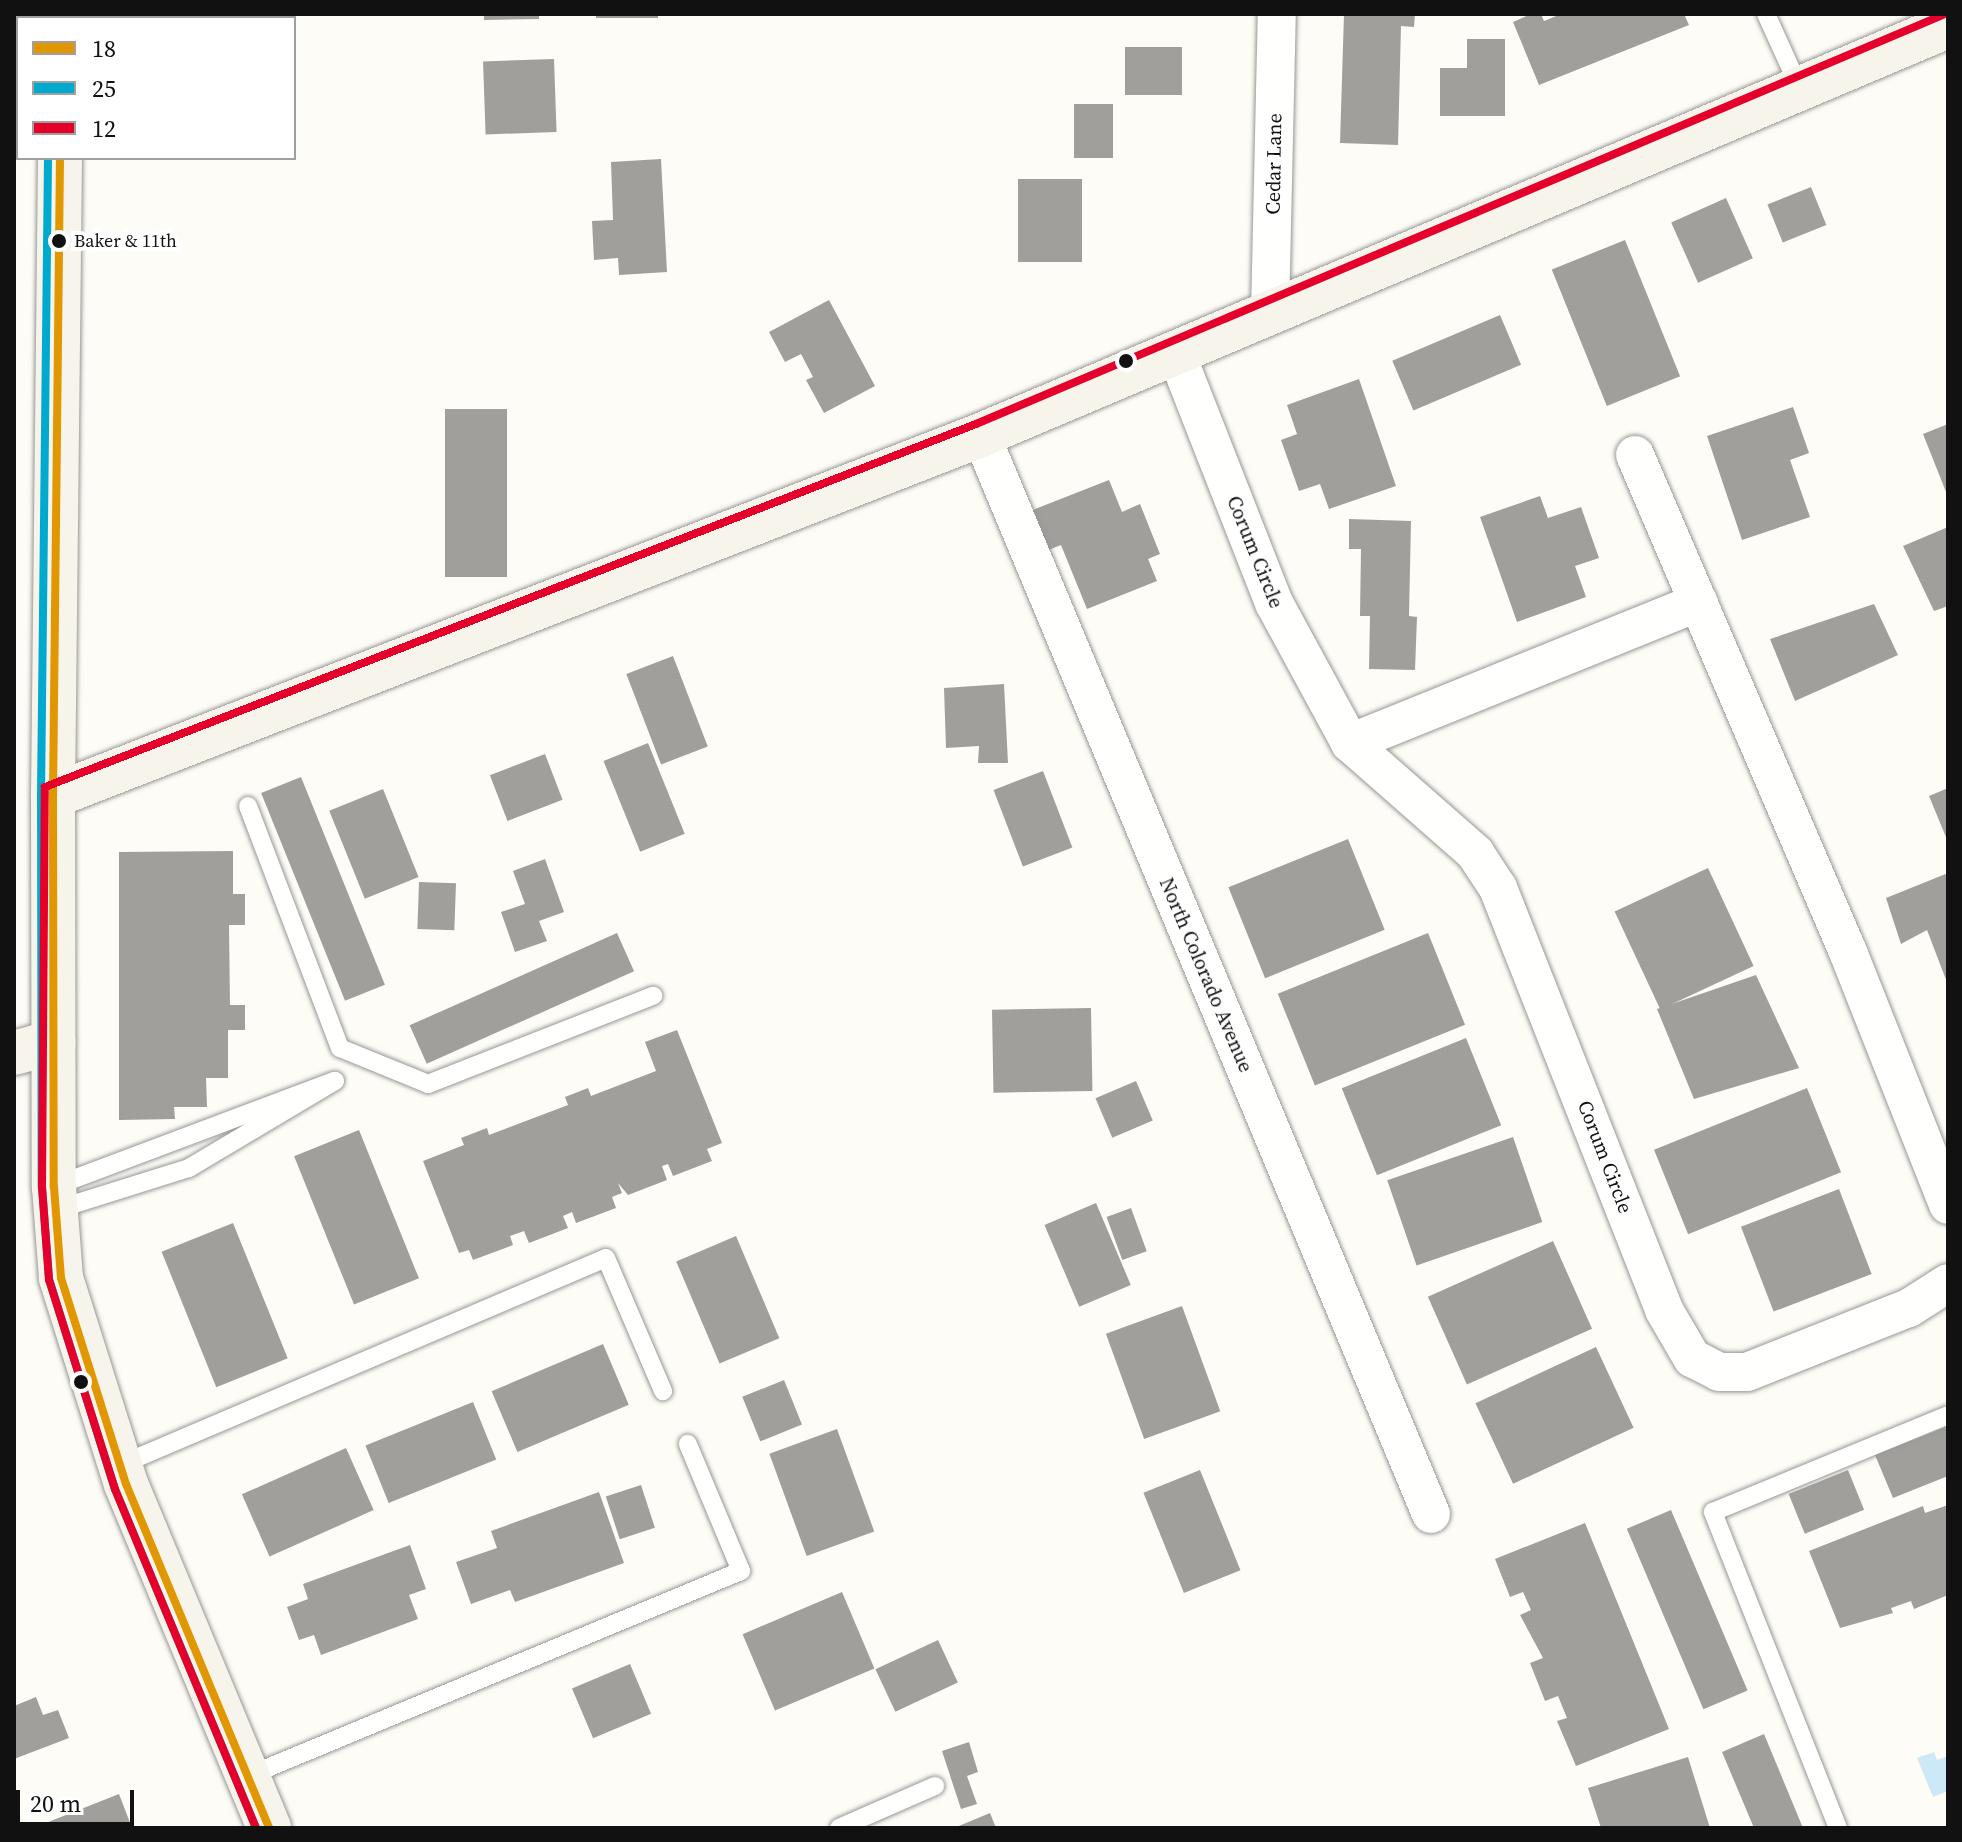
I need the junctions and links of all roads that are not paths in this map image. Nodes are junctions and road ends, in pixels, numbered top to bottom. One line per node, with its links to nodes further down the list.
1 (1277, 14): 6 (street, Cedar Lane)
2 (1766, 14): 4 (lane)
3 (1948, 26): 4 (street)
4 (1800, 89): 6 (street)
5 (60, 160): 12 (street)
6 (1270, 313): 7 (street)
7 (1176, 353): 8 (street); 11 (street, Corum Circle)
8 (981, 435): 12 (street); 25 (street, North Colorado Avenue)
9 (1635, 455): 10 (street)
10 (1699, 602): 11 (street); 19 (street)
11 (1350, 743): 20 (street, Corum Circle)
12 (53, 796): 15 (street)
13 (248, 806): 16 (lane)
14 (653, 996): 16 (lane)
15 (34, 1048): 18 (street)
16 (361, 1057): 17 (lane)
17 (335, 1081): 18 (lane); 18 (lane)
18 (55, 1198): 24 (street)
19 (1948, 1205)
20 (1948, 1284)
21 (663, 1391): 24 (lane)
22 (1948, 1415): 30 (lane)
23 (688, 1444): 26 (lane)
24 (120, 1465): 26 (street)
25 (1431, 1514)
26 (248, 1776): 28 (street)
27 (935, 1786): 29 (lane)
28 (269, 1828)
29 (839, 1828)
30 (1838, 1828)

